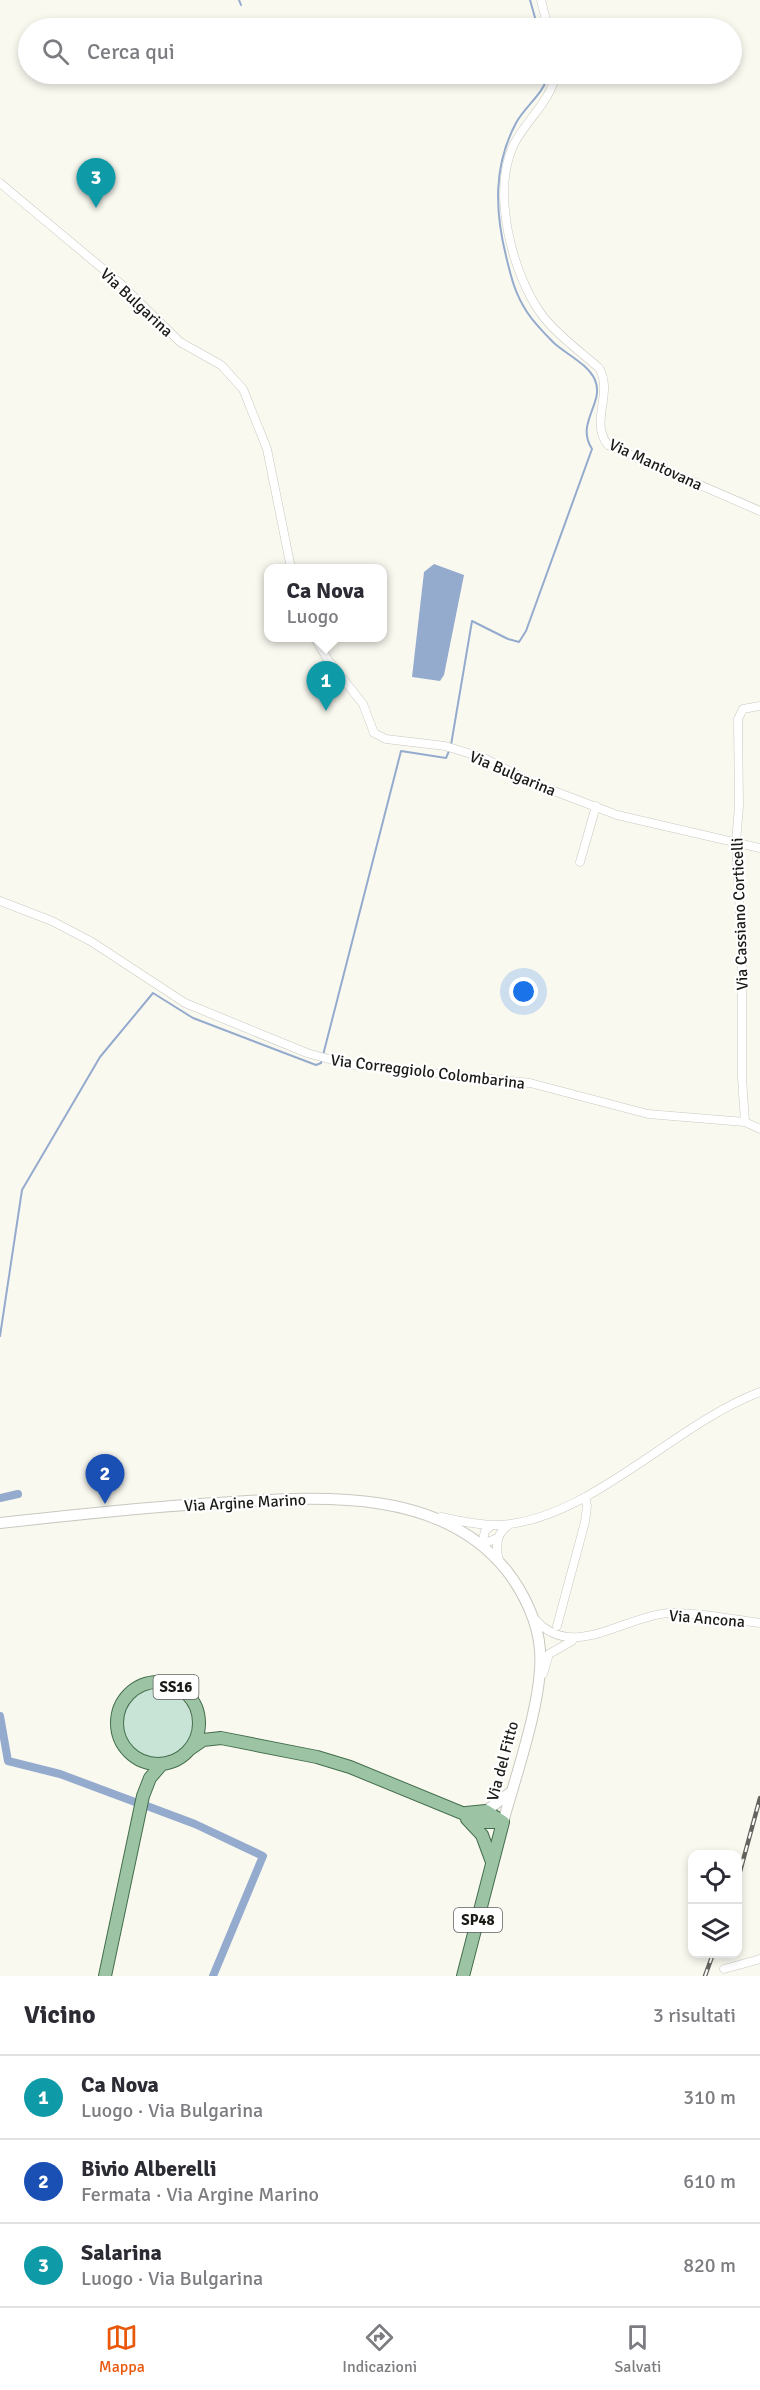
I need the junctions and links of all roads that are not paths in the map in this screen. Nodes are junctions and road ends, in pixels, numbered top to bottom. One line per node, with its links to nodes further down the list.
1 (540, 0): 2 (street)
2 (545, 18)
3 (553, 84): 5 (street, Via Mantovana)
4 (0, 183): 6 (street, Via Bulgarina)
5 (760, 511)
6 (290, 564)
7 (317, 642): 9 (street, Via Bulgarina)
8 (760, 706): 10 (street, Via Cassiano Corticelli)
9 (596, 806): 10 (street, Via Bulgarina); 12 (street)
10 (736, 842): 11 (street, Via Bulgarina); 14 (street, Via Cassiano Corticelli)
11 (760, 848)
12 (580, 862)
13 (0, 901): 14 (street, Via Correggiolo Colombarina)
14 (745, 1122): 15 (street)
15 (760, 1129)
16 (760, 1392): 17 (street)
17 (585, 1497): 20 (street); 27 (street)
18 (428, 1515): 19 (street, Via Argine Marino / SP48); 21 (street); 23 (street, Via Argine Marino / SP48)
19 (0, 1523)
20 (515, 1523): 21 (street); 22 (street)
21 (492, 1525): 23 (street)
22 (498, 1538): 23 (street); 24 (street)
23 (482, 1544): 24 (street, Via del Fitto / SP48)
24 (499, 1560): 25 (street, Via del Fitto / SP48)
25 (531, 1613): 27 (street); 29 (street, Via del Fitto / SP48)
26 (760, 1623): 28 (street, Via Ancona)
27 (556, 1631): 28 (street, Via Ancona); 29 (street)
28 (585, 1636): 30 (street, Via Ancona)
29 (539, 1644): 30 (street); 31 (street, Via del Fitto / SP48)
30 (558, 1647): 31 (street)
31 (539, 1683): 37 (street, Via del Fitto / SP48)
32 (198, 1718): 33 (main road, SS16); 34 (main road, SS16); 35 (main road, SS16)
33 (235, 1739): 34 (main road, SS16); 39 (main road, SS16)
34 (190, 1749): 36 (main road)
35 (134, 1757): 36 (main road); 38 (main road)
36 (162, 1764): 38 (main road)
37 (511, 1792): 40 (street); 41 (street, Via del Fitto / SP48)
38 (143, 1796): 45 (main road)
39 (456, 1811): 40 (main road, SS16); 41 (main road, SS16); 42 (main road, SS16)
40 (486, 1811): 41 (main road)
41 (503, 1822): 42 (main road, Via del Fitto / SP48)
42 (493, 1863): 46 (main road, Via del Fitto / SP48)
43 (760, 1959): 44 (street)
44 (724, 1969)
45 (105, 1976)
46 (463, 1976)

